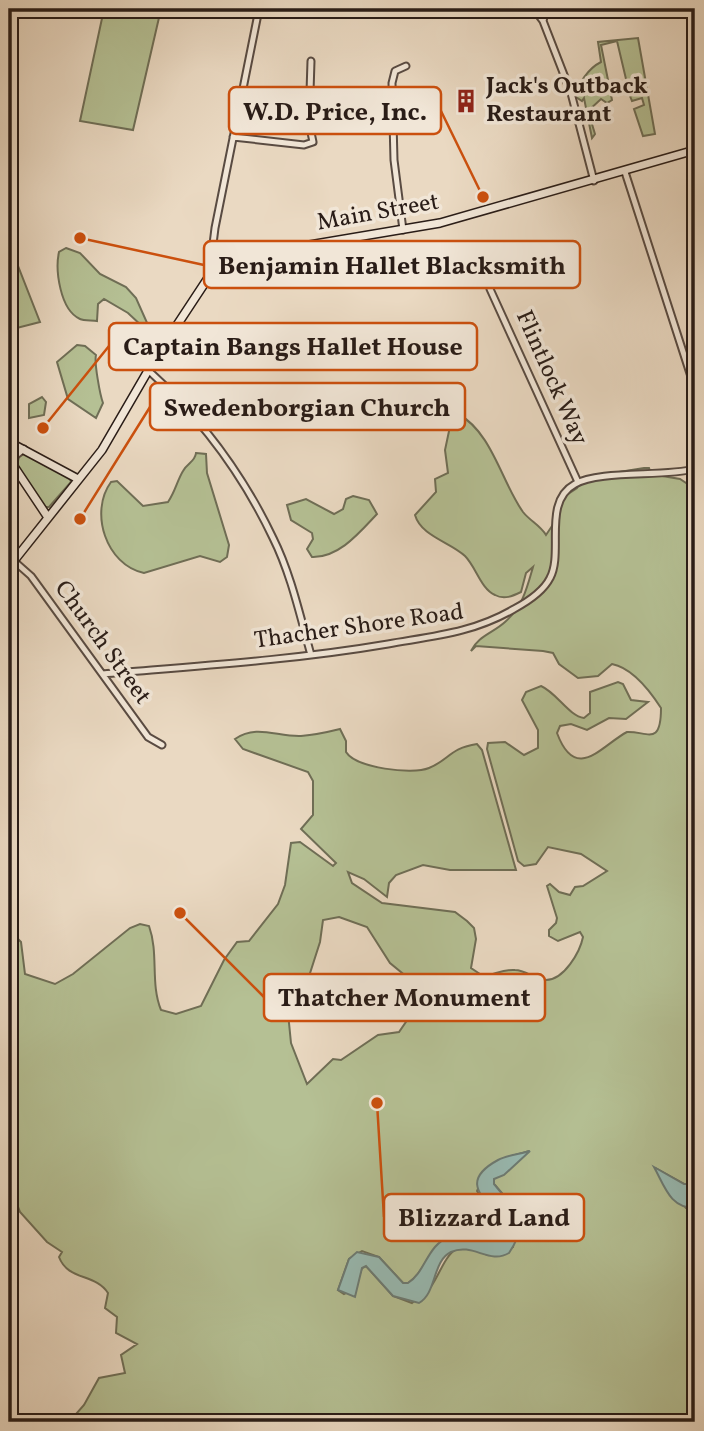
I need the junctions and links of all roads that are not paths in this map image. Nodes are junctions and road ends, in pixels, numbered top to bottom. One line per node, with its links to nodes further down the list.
1 (259, 9): 7 (street)
2 (534, 9): 4 (street)
3 (546, 9): 4 (street)
4 (543, 21): 10 (street)
5 (312, 61): 7 (street)
6 (406, 66): 11 (street)
7 (233, 137): 12 (street)
8 (695, 150): 9 (main road, Main Street)
9 (625, 172): 10 (main road, Main Street); 15 (street)
10 (594, 181): 11 (main road, Main Street)
11 (403, 230): 12 (main road, Main Street)
12 (218, 267): 14 (main road)
13 (490, 289): 21 (street, Flintlock Way)
14 (148, 370): 20 (main road); 24 (street)
15 (695, 389)
16 (9, 442): 17 (main road)
17 (24, 449): 18 (street); 20 (main road)
18 (9, 460): 22 (main road)
19 (695, 469): 21 (street)
20 (78, 479): 22 (main road)
21 (578, 482): 24 (street, Thacher Shore Road)
22 (47, 516): 23 (main road)
23 (11, 564): 25 (street, Church Street)
24 (311, 656): 25 (street, Thacher Shore Road)
25 (103, 674): 26 (street, Church Street)
26 (162, 745)

